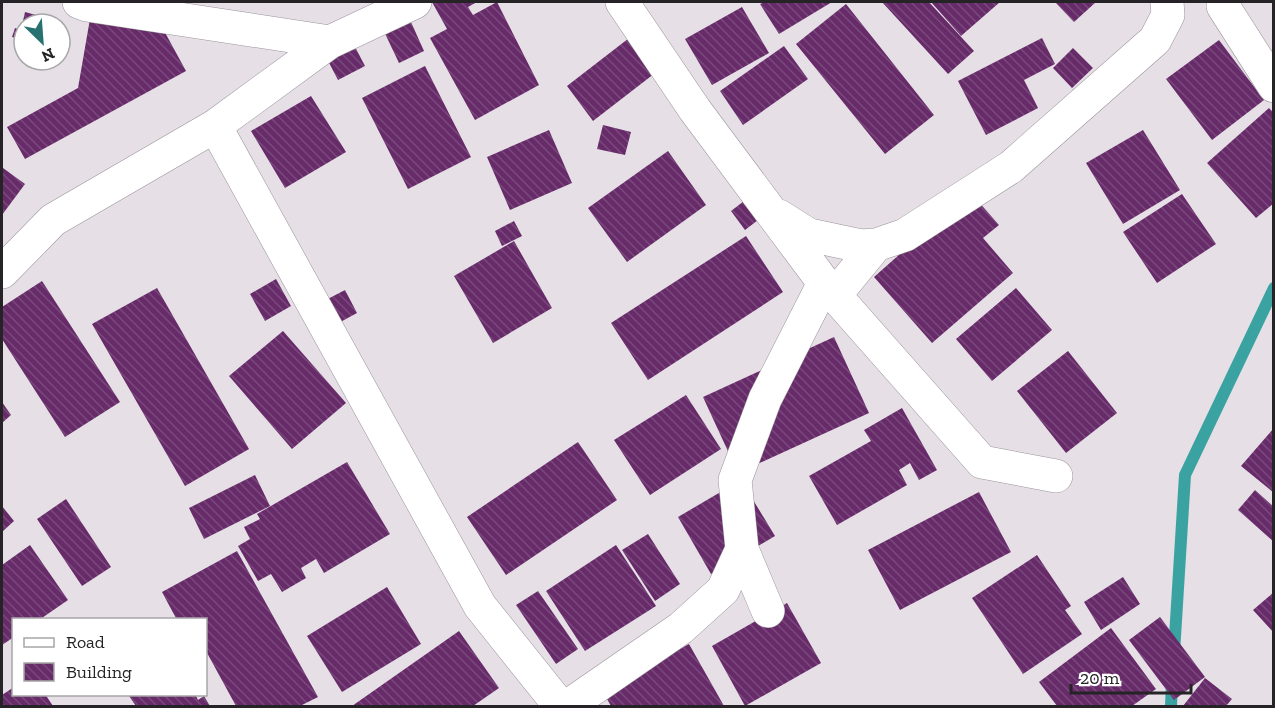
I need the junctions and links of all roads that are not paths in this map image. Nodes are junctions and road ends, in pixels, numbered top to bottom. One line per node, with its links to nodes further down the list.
1 (79, 2): 6 (street)
2 (415, 2): 6 (street)
3 (622, 2): 9 (street)
4 (1167, 2): 10 (street)
5 (1223, 6): 7 (street)
6 (330, 42): 8 (street)
7 (1274, 86)
8 (215, 126): 11 (street); 16 (street)
9 (768, 208): 10 (street); 12 (street)
10 (876, 245): 12 (street)
11 (2, 272)
12 (829, 289): 13 (street); 14 (street)
13 (1056, 476)
14 (742, 549): 15 (street); 17 (street)
15 (768, 611)
16 (560, 706)
17 (568, 706)

